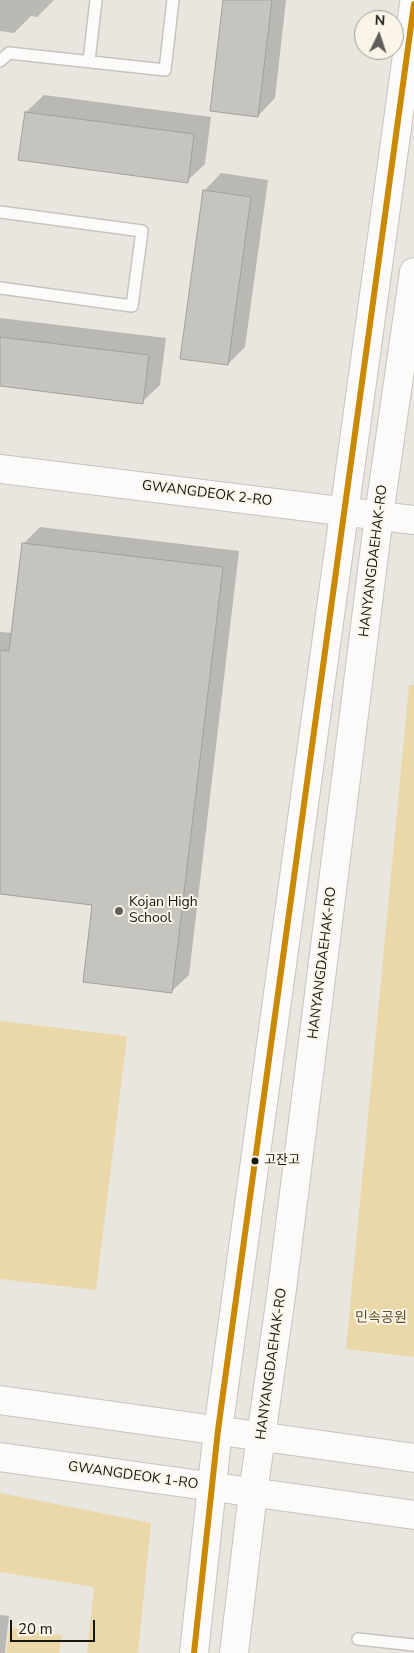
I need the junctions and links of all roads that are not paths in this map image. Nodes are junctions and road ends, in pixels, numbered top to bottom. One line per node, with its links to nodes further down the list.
1 (96, 0): 5 (lane)
2 (173, 0): 5 (lane)
3 (414, 4): 10 (street)
4 (0, 61): 5 (lane)
5 (89, 61)
6 (0, 212): 8 (lane)
7 (414, 272): 11 (street, HANYANGDAEHAK-RO)
8 (0, 288)
9 (0, 469): 10 (street, GWANGDEOK 2-RO)
10 (344, 511): 11 (street, GWANGDEOK 2-RO); 14 (street)
11 (380, 515): 12 (street, GWANGDEOK 2-RO); 15 (street, HANYANGDAEHAK-RO)
12 (414, 520)
13 (0, 1400): 14 (street)
14 (218, 1430): 15 (street); 18 (street)
15 (262, 1435): 17 (street); 19 (street, HANYANGDAEHAK-RO)
16 (0, 1457): 18 (street, GWANGDEOK 1-RO)
17 (414, 1458)
18 (213, 1487): 19 (street, GWANGDEOK 1-RO); 23 (street)
19 (254, 1493): 20 (street, GWANGDEOK 1-RO); 24 (street, HANYANGDAEHAK-RO)
20 (414, 1515)
21 (358, 1639): 22 (lane)
22 (414, 1645)
23 (194, 1653)
24 (234, 1653)

